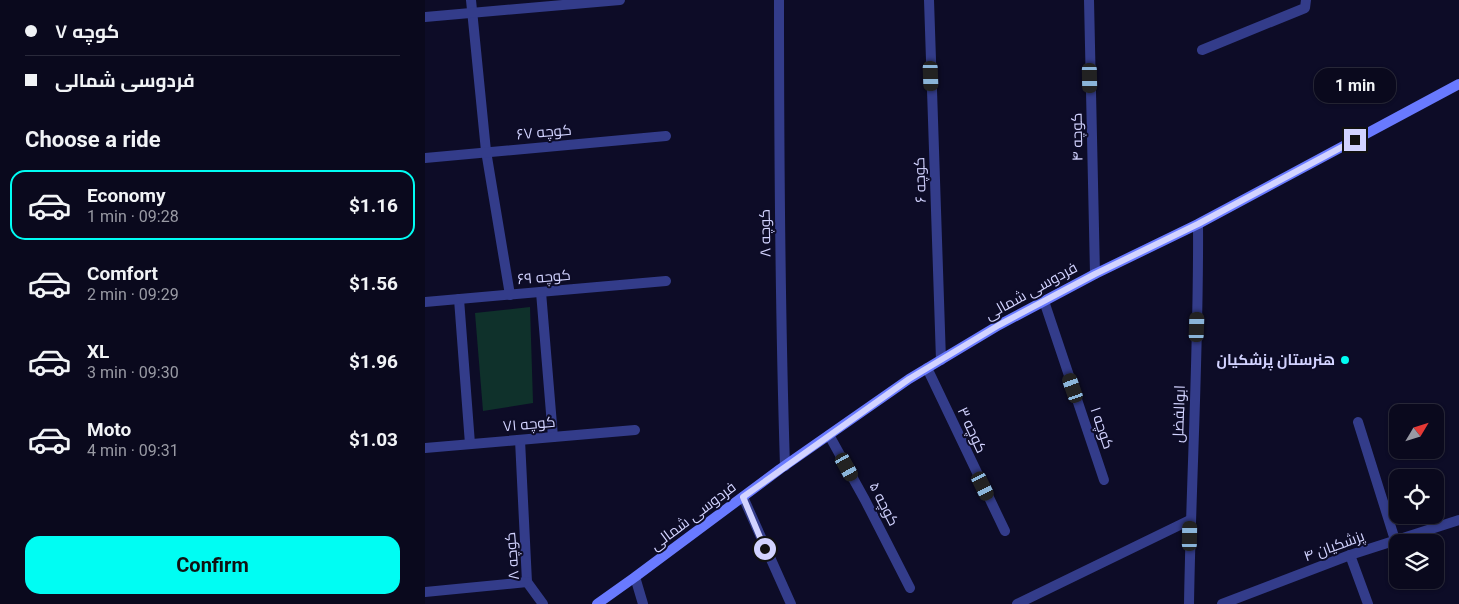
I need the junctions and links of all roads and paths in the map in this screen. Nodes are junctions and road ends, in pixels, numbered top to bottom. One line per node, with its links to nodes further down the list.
1 (471, 0): 7 (street)
2 (620, 0): 7 (street)
3 (779, 0): 31 (street, کوچه ۸)
4 (929, 0): 22 (street, کوچه ۶)
5 (1089, 0): 15 (street, کوچه ۴)
6 (1306, 0): 9 (street)
7 (472, 14): 8 (street); 12 (street)
8 (425, 17)
9 (1202, 50)
10 (1459, 84): 14 (main road, فردوسی شمالی)
11 (666, 136): 12 (street, کوچه ۶۷)
12 (486, 152): 13 (street, کوچه ۶۷); 18 (street)
13 (425, 158)
14 (1198, 224): 15 (main road, فردوسی شمالی); 34 (street, ابوالفضل)
15 (1095, 274): 20 (main road, فردوسی شمالی)
16 (666, 281): 17 (street, کوچه ۶۹)
17 (541, 292): 18 (street, کوچه ۶۹); 27 (street)
18 (509, 295): 19 (street, کوچه ۶۹)
19 (459, 299): 21 (street, کوچه ۶۹); 29 (street)
20 (1044, 301): 22 (main road, فردوسی شمالی); 32 (street, کوچه ۱)
21 (425, 302)
22 (941, 360): 23 (main road, فردوسی شمالی)
23 (927, 368): 26 (main road, فردوسی شمالی); 36 (street, کوچه ۳)
24 (1358, 422): 37 (street)
25 (635, 430): 27 (street, کوچه ۷۱)
26 (829, 435): 31 (main road, فردوسی شمالی); 43 (street, کوچه ۵)
27 (553, 437): 28 (street, کوچه ۷۱)
28 (520, 440): 29 (street, کوچه ۷۱); 42 (street, کوچه ۸)
29 (470, 444): 30 (street, کوچه ۷۱)
30 (425, 448)
31 (785, 466): 33 (main road, فردوسی شمالی)
32 (1104, 480)
33 (743, 497): 41 (main road, فردوسی شمالی); 48 (street)
34 (1190, 520): 49 (street); 50 (street, ابوالفضل)
35 (1459, 520): 38 (street, پزشکیان ۴)
36 (1005, 531)
37 (1393, 534)
38 (1414, 534)
39 (1389, 542): 40 (street, پزشکیان ۴)
40 (1350, 555): 51 (street, پزشکیان ۴); 52 (street)
41 (635, 577): 46 (main road, فردوسی شمالی); 47 (street)
42 (527, 582): 44 (street); 45 (street, کوچه ۸)
43 (910, 588)
44 (425, 592)
45 (543, 604)
46 (597, 604)
47 (643, 604)
48 (791, 604)
49 (1017, 604)
50 (1189, 604)
51 (1221, 604)
52 (1368, 604)

